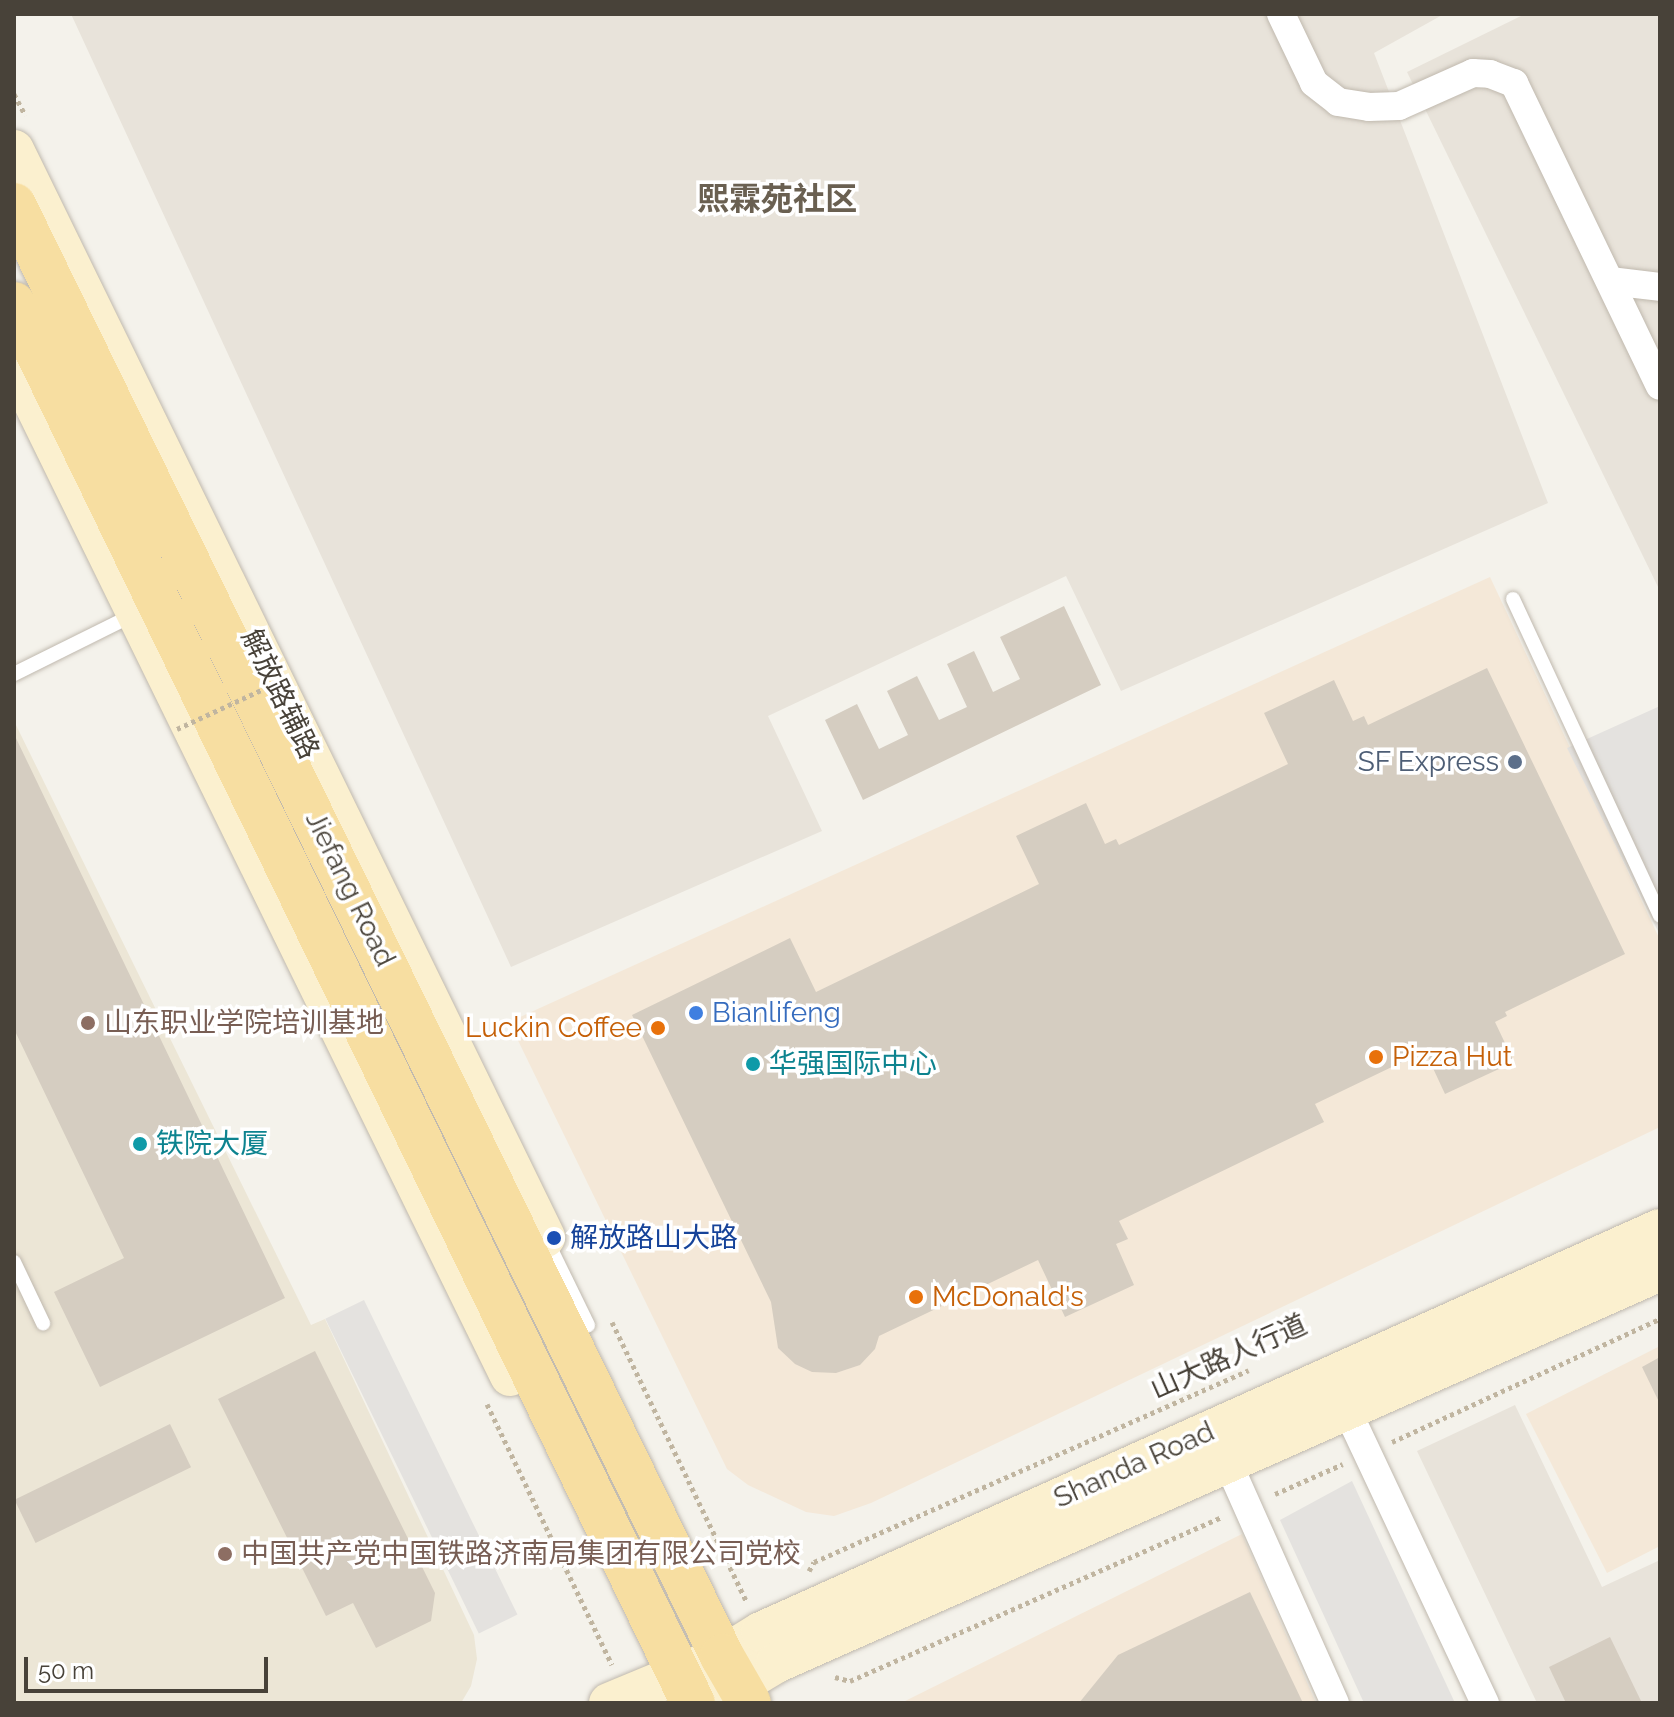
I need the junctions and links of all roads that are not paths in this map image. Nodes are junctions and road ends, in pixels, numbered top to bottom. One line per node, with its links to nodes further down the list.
1 (1281, 14): 4 (street)
2 (14, 150): 14 (street, 解放路辅路)
3 (14, 205): 18 (main road, Jiefang Road)
4 (1610, 281): 5 (street); 8 (street)
5 (1660, 287)
6 (14, 304): 19 (main road, Jiefang Road)
7 (14, 363): 10 (street)
8 (1660, 386)
9 (1513, 599): 12 (lane)
10 (137, 613): 11 (lane); 19 (street)
11 (14, 674)
12 (1660, 916)
13 (1660, 1229): 22 (street, Shanda Road)
14 (545, 1237): 18 (lane, 解放路辅路)
15 (14, 1262): 17 (lane)
16 (1660, 1271): 20 (street, Shanda Road)
17 (43, 1323)
18 (586, 1346): 22 (main road, Jiefang Road)
19 (526, 1382): 23 (main road, Jiefang Road)
20 (1347, 1410): 21 (street, Shanda Road); 26 (street)
21 (1228, 1463): 22 (street, Shanda Road); 25 (street)
22 (730, 1686): 23 (street, Shanda Road)
23 (685, 1688): 24 (street, Shanda Road)
24 (609, 1703)
25 (1335, 1703)
26 (1485, 1703)

